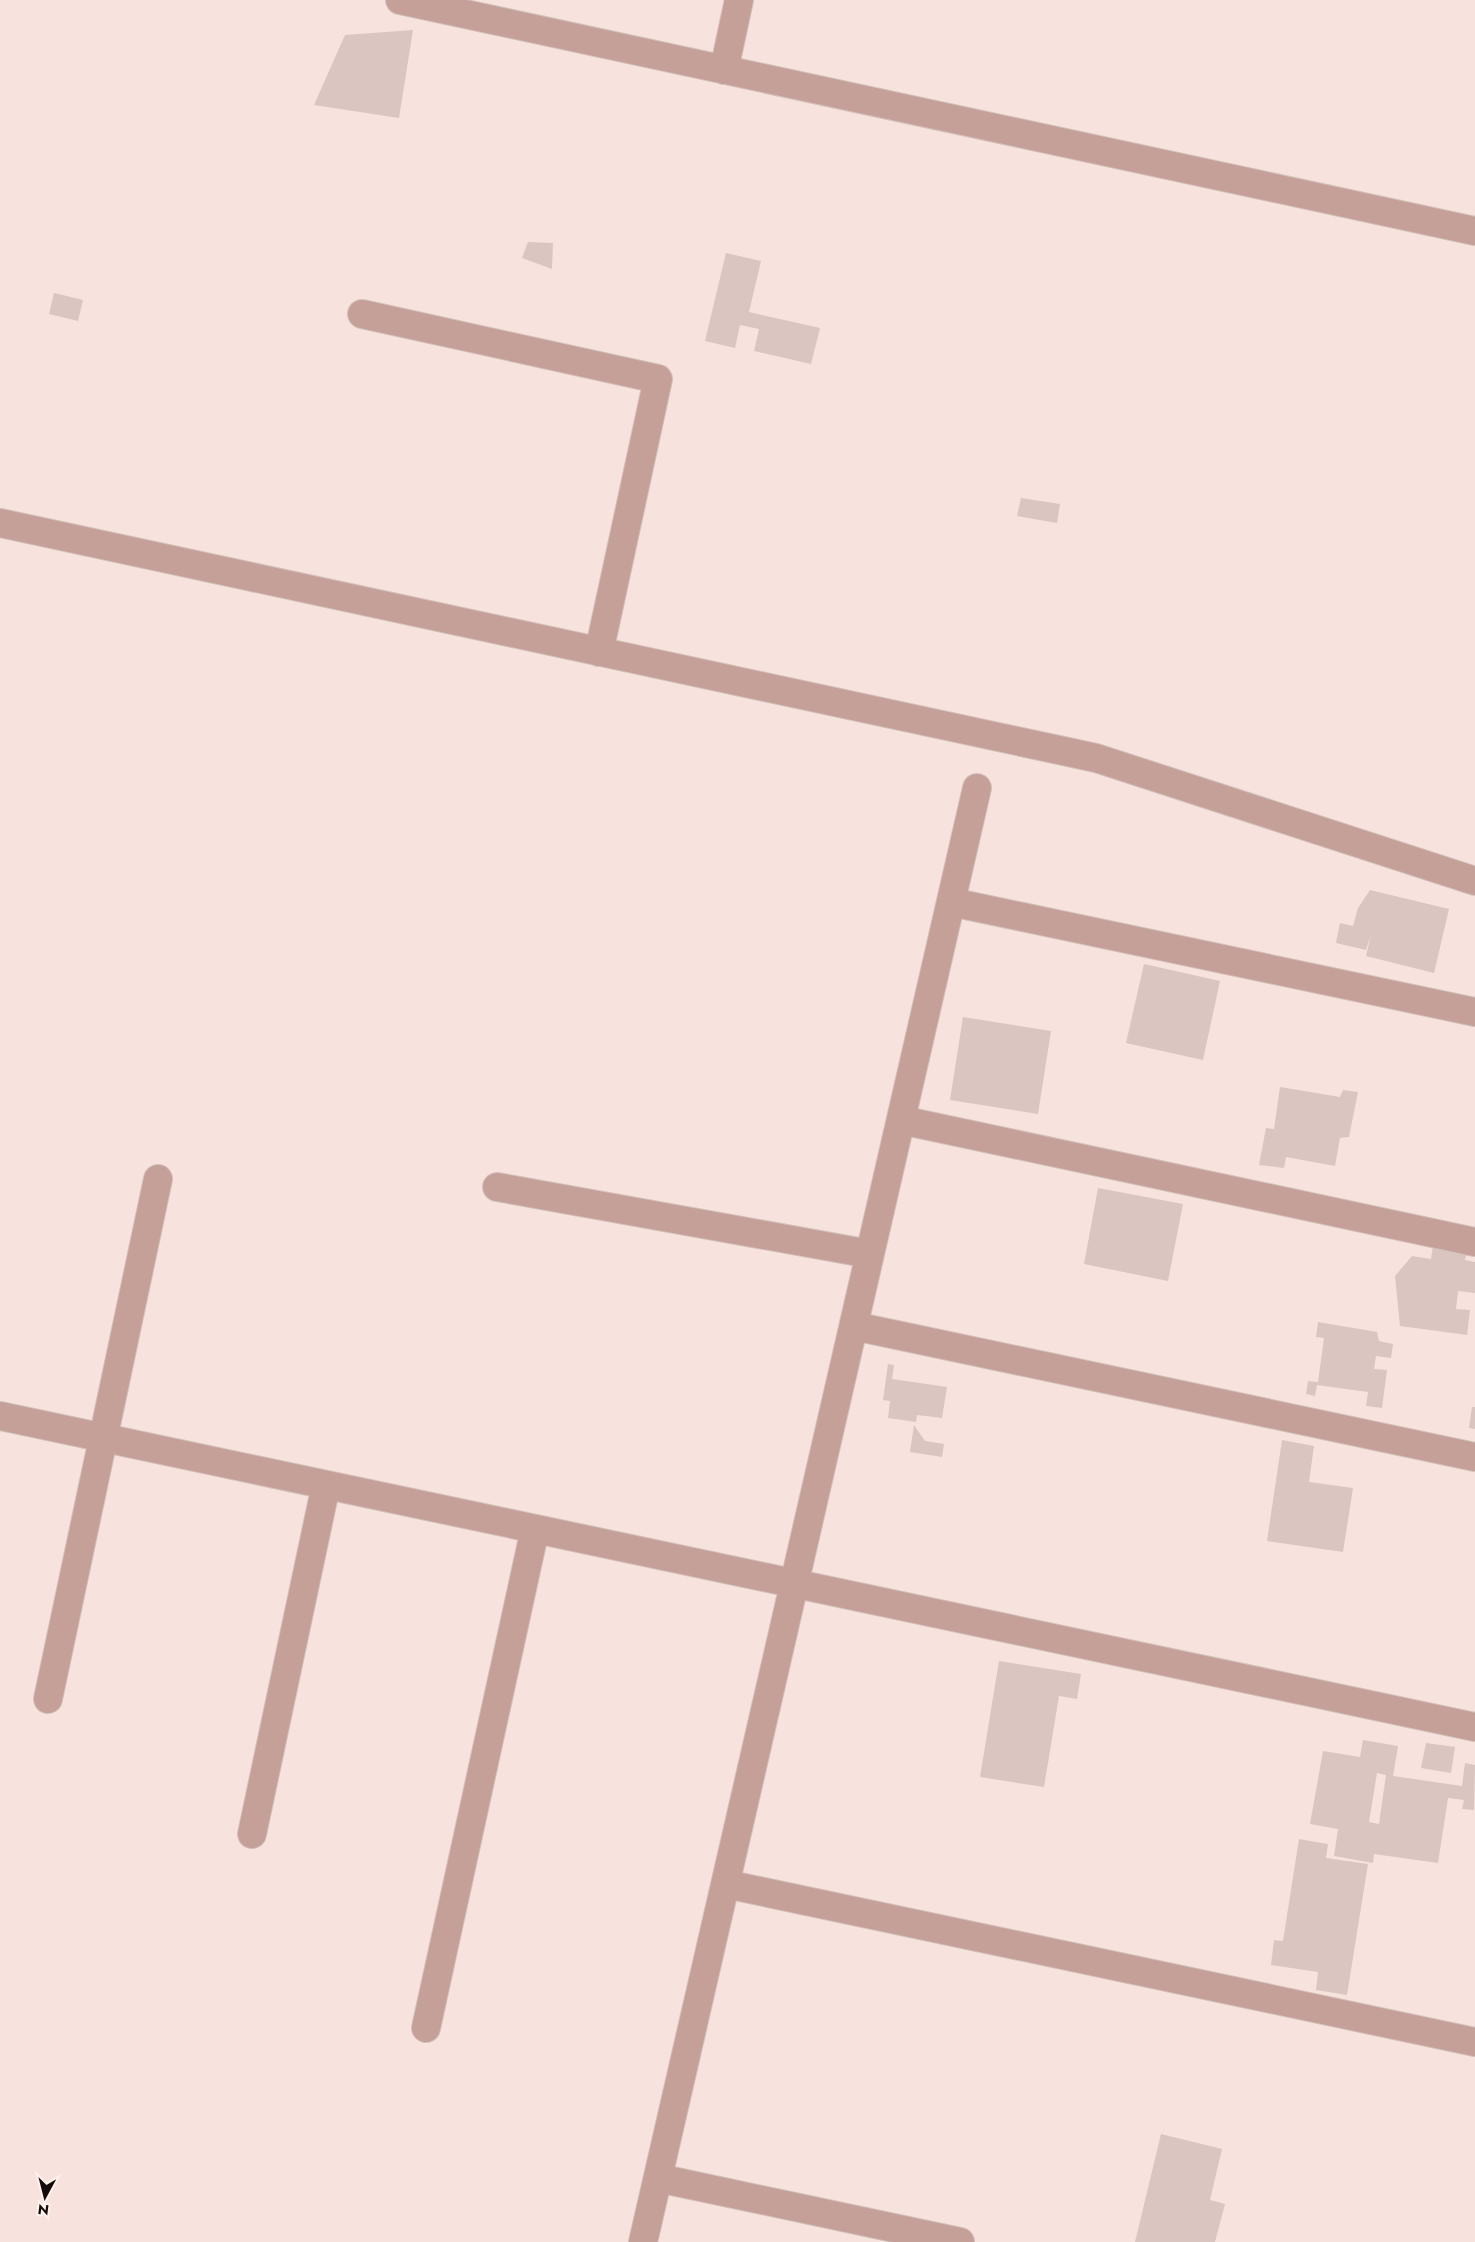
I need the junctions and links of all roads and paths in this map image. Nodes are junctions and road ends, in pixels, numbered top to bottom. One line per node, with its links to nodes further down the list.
1 (400, 0): 3 (street)
2 (739, 0): 4 (street)
3 (458, 6): 4 (street)
4 (724, 70): 5 (street)
5 (1475, 231)
6 (362, 314): 8 (street)
7 (0, 523): 8 (street)
8 (600, 652): 10 (street)
9 (977, 788): 11 (street)
10 (1475, 881)
11 (951, 902): 12 (street); 13 (street)
12 (1475, 1012)
13 (901, 1120): 16 (street); 17 (street)
14 (158, 1179): 20 (street)
15 (497, 1187): 17 (street)
16 (1475, 1242)
17 (870, 1254): 18 (street)
18 (854, 1326): 21 (street); 24 (street)
19 (0, 1416): 20 (street)
20 (103, 1438): 22 (street); 25 (street)
21 (1475, 1457)
22 (326, 1485): 23 (street); 27 (street)
23 (535, 1529): 24 (street); 29 (street)
24 (794, 1583): 26 (street); 28 (street)
25 (48, 1699)
26 (1475, 1727)
27 (252, 1834)
28 (726, 1884): 30 (street); 31 (street)
29 (426, 2028)
30 (1475, 2042)
31 (658, 2178): 32 (street); 33 (street)
32 (643, 2242)
33 (960, 2242)

